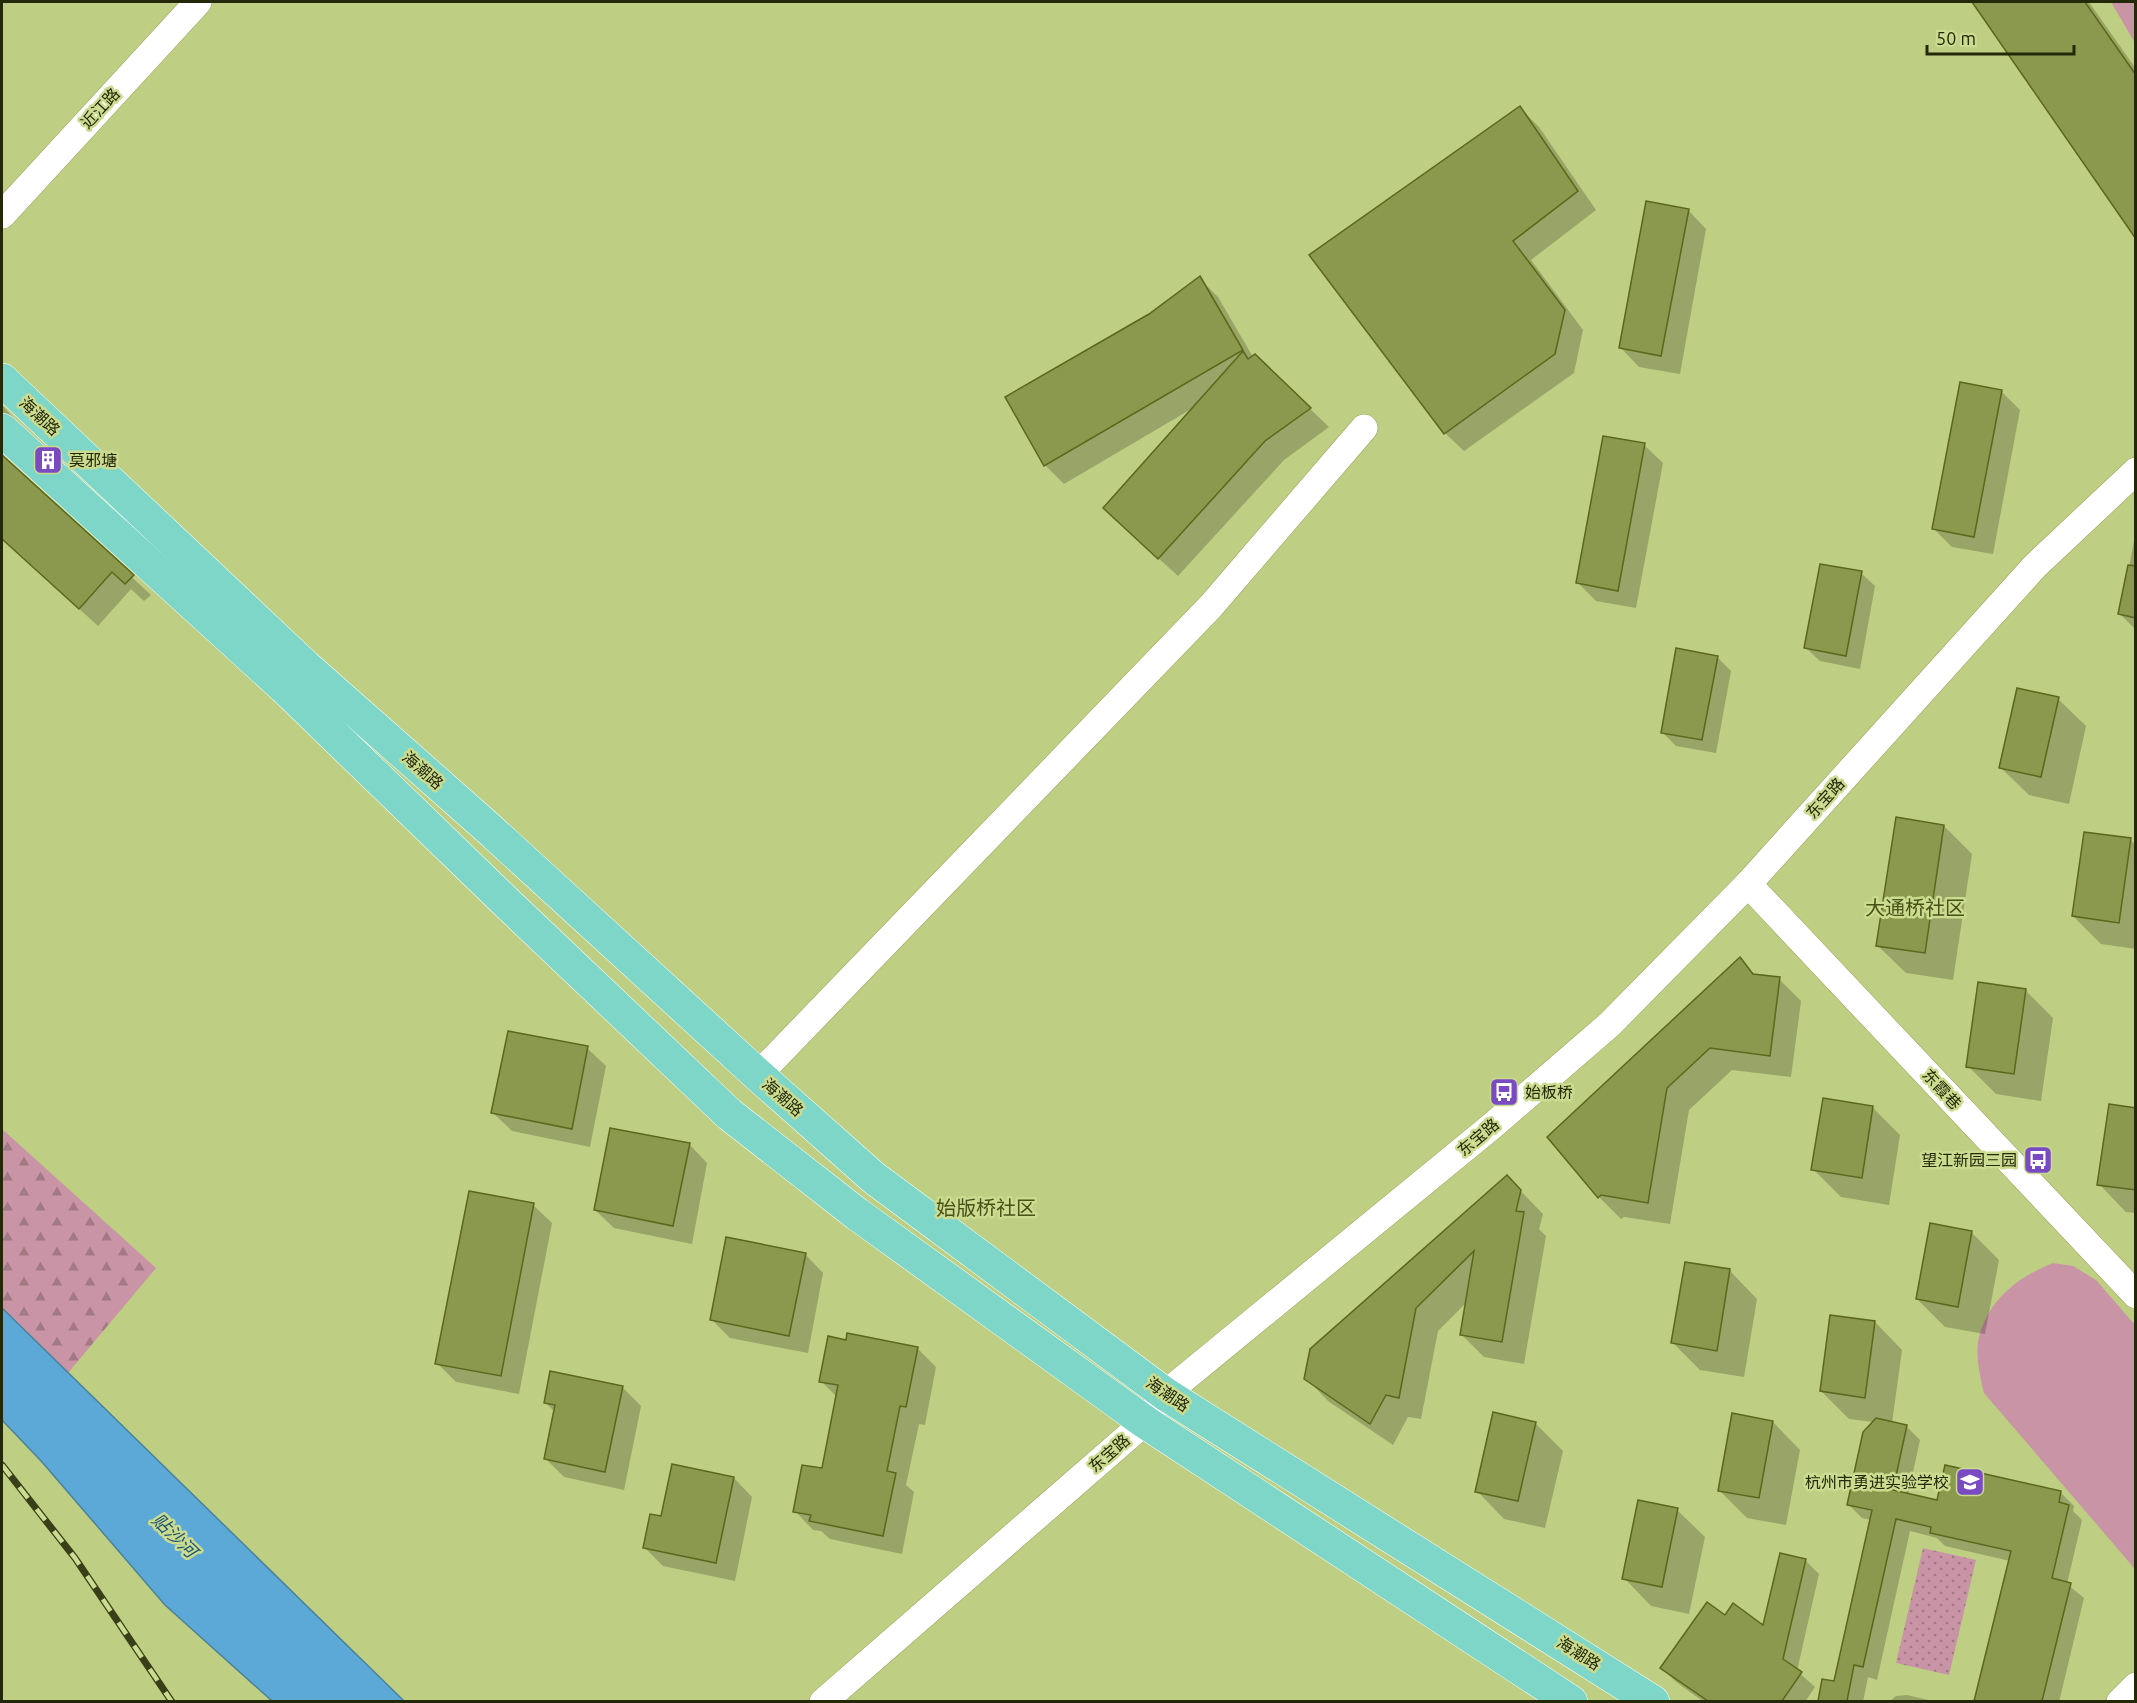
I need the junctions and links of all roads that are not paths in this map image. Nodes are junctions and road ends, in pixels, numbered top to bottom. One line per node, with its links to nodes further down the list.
1 (198, 2): 2 (street, 近江路)
2 (2, 215)
3 (2, 380): 8 (main road, 海潮路)
4 (1364, 428): 8 (street)
5 (2, 430): 11 (main road)
6 (2136, 471): 7 (street, 东宝路)
7 (1748, 884): 9 (street, 东霞巷); 10 (street, 东宝路)
8 (758, 1075): 10 (main road, 海潮路)
9 (2136, 1295)
10 (1165, 1394): 11 (street, 东宝路); 15 (main road, 海潮路)
11 (1144, 1422): 13 (street, 东宝路); 14 (main road)
12 (2136, 1686): 16 (street)
13 (822, 1701)
14 (1571, 1701)
15 (1653, 1701)
16 (2120, 1701)

